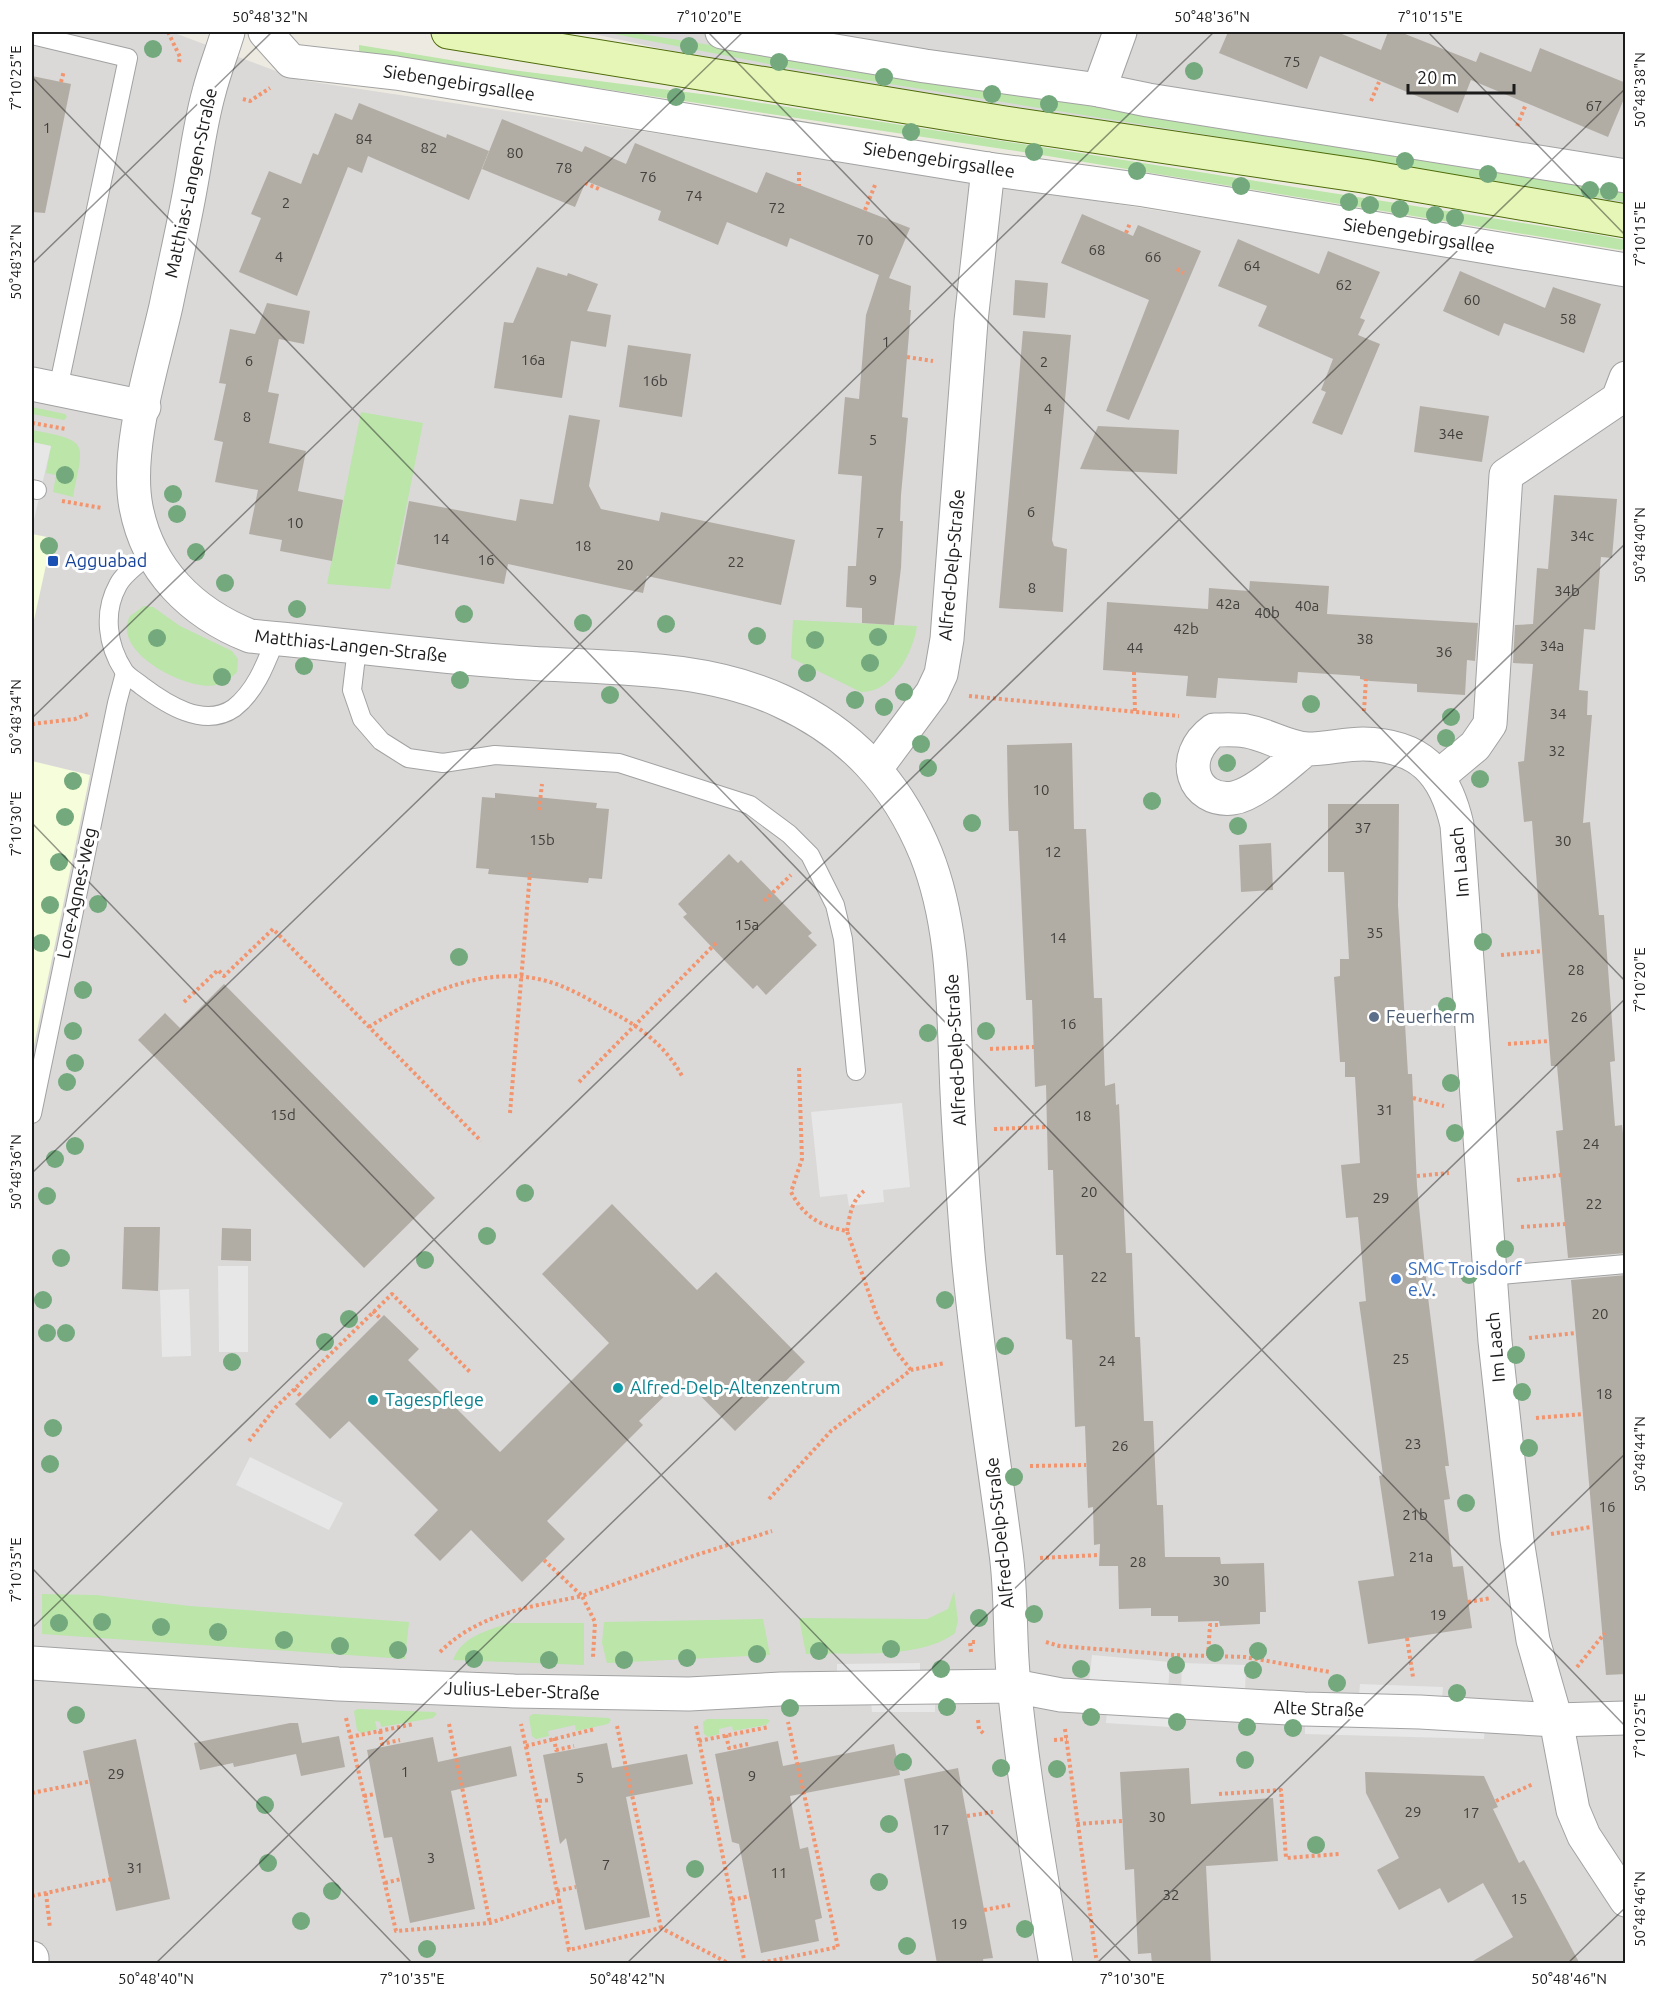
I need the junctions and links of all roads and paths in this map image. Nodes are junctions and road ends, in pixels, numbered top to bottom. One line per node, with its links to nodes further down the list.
1 (228, 32): 18 (street, Matthias-Langen-Straße)
2 (265, 32): 8 (street, Siebengebirgsallee)
3 (448, 32): 12 (street)
4 (722, 32): 7 (street)
5 (1120, 32): 7 (street)
6 (32, 35): 17 (lane)
7 (1099, 90): 9 (street)
8 (988, 169): 14 (street, Siebengebirgsallee); 26 (street, Alfred-Delp-Straße)
9 (1626, 176)
10 (585, 183): 11 (path)
11 (598, 189)
12 (1626, 221)
13 (1177, 270): 15 (path)
14 (1626, 270)
15 (1184, 273)
16 (1626, 378): 33 (street)
17 (45, 387): 18 (street)
18 (144, 407): 20 (street, Matthias-Langen-Straße)
19 (34, 490): 20 (path)
20 (138, 514): 21 (street, Matthias-Langen-Straße)
21 (151, 553): 22 (street, Matthias-Langen-Straße); 25 (lane)
22 (276, 638): 23 (street, Matthias-Langen-Straße); 25 (lane)
23 (357, 648): 32 (street, Matthias-Langen-Straße); 34 (lane)
24 (1134, 672): 28 (path)
25 (125, 673): 27 (lane, Lore-Agnes-Weg)
26 (932, 693): 28 (path); 32 (street, Alfred-Delp-Straße)
27 (117, 703): 29 (path); 51 (lane, Lore-Agnes-Weg)
28 (1135, 712): 30 (path)
29 (32, 724)
30 (1214, 730): 31 (street, Im Laach); 31 (street)
31 (1306, 749): 33 (street, Im Laach)
32 (877, 768): 45 (street, Alfred-Delp-Straße)
33 (1439, 776): 39 (street, Im Laach)
34 (810, 855): 36 (path); 47 (lane)
35 (530, 873): 40 (path)
36 (764, 901)
37 (716, 943): 42 (path)
38 (1543, 951): 39 (path)
39 (1467, 957): 56 (street, Im Laach)
40 (522, 977): 42 (path); 43 (path); 50 (path)
41 (184, 1002): 43 (path)
42 (633, 1026): 48 (path); 49 (path)
43 (369, 1027): 54 (path)
44 (1034, 1047): 45 (path)
45 (956, 1050): 53 (street, Alfred-Delp-Straße)
46 (799, 1068): 60 (path)
47 (856, 1071)
48 (682, 1076)
49 (579, 1082)
50 (510, 1113)
51 (32, 1114)
52 (1047, 1127): 53 (path)
53 (960, 1131): 67 (street, Alfred-Delp-Straße)
54 (481, 1141)
55 (1561, 1175): 56 (path)
56 (1482, 1183): 59 (street, Im Laach)
57 (864, 1191): 60 (path)
58 (1565, 1224): 59 (path)
59 (1486, 1230): 62 (street, Im Laach)
60 (847, 1232): 68 (path)
61 (1626, 1264): 62 (lane)
62 (1490, 1276): 66 (street, Im Laach)
63 (373, 1311): 64 (path); 69 (path); 70 (path)
64 (380, 1318)
65 (1576, 1333): 66 (path)
66 (1495, 1341): 73 (street, Im Laach)
67 (978, 1357): 68 (path); 76 (street, Alfred-Delp-Straße)
68 (911, 1370): 77 (path)
69 (471, 1373)
70 (294, 1389): 71 (path); 74 (path)
71 (302, 1397)
72 (1583, 1414): 73 (path)
73 (1503, 1421): 94 (street, Im Laach)
74 (249, 1441)
75 (1086, 1465): 76 (path)
76 (993, 1466): 80 (street, Alfred-Delp-Straße)
77 (769, 1499)
78 (772, 1531): 82 (path)
79 (1100, 1555): 80 (path)
80 (1007, 1559): 86 (street, Alfred-Delp-Straße)
81 (544, 1560): 82 (path)
82 (582, 1596): 87 (path); 98 (path)
83 (1220, 1625): 88 (path)
84 (1605, 1633): 94 (path)
85 (1407, 1638): 91 (path)
86 (1011, 1641): 88 (path); 93 (street, Alfred-Delp-Straße)
87 (439, 1653)
88 (1208, 1656): 90 (path)
89 (32, 1663): 92 (street, Julius-Leber-Straße)
90 (1338, 1674)
91 (1403, 1680)
92 (338, 1684): 95 (street, Julius-Leber-Straße); 109 (path)
93 (1014, 1686): 96 (street, Julius-Leber-Straße); 101 (street, Alte Straße); 150 (street, Alfred-Delp-Straße)
94 (1545, 1687): 101 (street, Im Laach)
95 (441, 1688): 97 (street, Julius-Leber-Straße); 143 (path)
96 (781, 1689): 99 (street, Julius-Leber-Straße); 103 (path)
97 (514, 1691): 98 (street, Julius-Leber-Straße); 115 (path)
98 (601, 1693): 99 (street, Julius-Leber-Straße); 104 (path)
99 (689, 1694): 113 (path)
100 (1626, 1718): 101 (street, Alte Straße)
101 (1556, 1720): 140 (street, Im Laach)
102 (425, 1721): 107 (path)
103 (789, 1724): 108 (path); 149 (path)
104 (617, 1725): 105 (path); 144 (path)
105 (608, 1726)
106 (597, 1728): 110 (path)
107 (380, 1731): 109 (path); 112 (path)
108 (726, 1735): 113 (path); 114 (path)
109 (350, 1737): 121 (path)
110 (554, 1738): 115 (path); 116 (path)
111 (1067, 1739): 129 (path)
112 (400, 1740)
113 (699, 1741): 124 (path)
114 (748, 1744)
115 (526, 1746): 125 (path)
116 (574, 1746)
117 (92, 1780): 118 (path)
118 (32, 1793)
119 (375, 1794): 121 (path)
120 (1219, 1794): 130 (path)
121 (364, 1796): 133 (path)
122 (723, 1798): 124 (path)
123 (551, 1800): 125 (path)
124 (711, 1800): 139 (path)
125 (538, 1802): 135 (path)
126 (993, 1812): 127 (path)
127 (967, 1816)
128 (1122, 1821): 129 (path)
129 (1077, 1824): 151 (path)
130 (1339, 1854)
131 (112, 1879): 136 (path)
132 (401, 1879): 133 (path)
133 (385, 1883): 143 (path)
134 (576, 1887): 135 (path)
135 (557, 1891): 138 (path)
136 (32, 1896)
137 (750, 1896): 139 (path)
138 (559, 1900): 143 (path); 144 (path)
139 (732, 1900): 148 (path)
140 (1626, 1900)
141 (1010, 1905): 142 (path)
142 (984, 1910)
143 (490, 1923)
144 (661, 1928): 147 (path)
145 (32, 1958): 146 (street)
146 (32, 1964)
147 (730, 1964)
148 (745, 1964)
149 (756, 1964)
150 (1056, 1964)
151 (1097, 1964)

